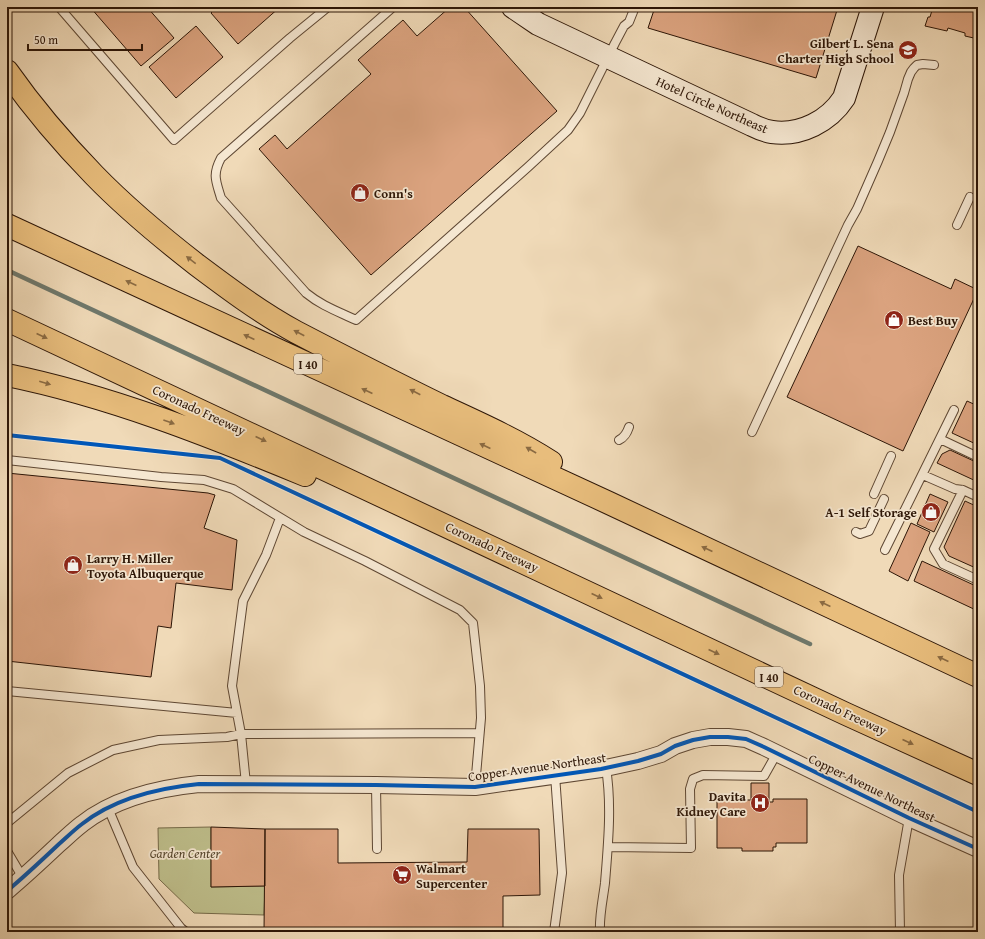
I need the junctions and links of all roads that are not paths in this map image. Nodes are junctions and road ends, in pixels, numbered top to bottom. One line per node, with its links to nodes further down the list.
1 (59, 7): 2 (lane)
2 (328, 7)
3 (392, 7): 7 (lane)
4 (513, 7): 7 (street, Hotel Circle Northeast)
5 (635, 7): 7 (lane)
6 (873, 7): 7 (street, Hotel Circle Northeast)
7 (608, 57)
8 (934, 66): 17 (lane)
9 (7, 70): 28 (highway, one-way to 9)
10 (970, 197): 12 (lane)
11 (7, 225): 28 (highway, I 40, one-way to 11)
12 (957, 225)
13 (7, 320): 32 (highway, Coronado Freeway / I 40, one-way to 32)
14 (7, 375): 32 (highway, one-way to 32)
15 (954, 410): 18 (lane)
16 (629, 427): 19 (lane)
17 (752, 432)
18 (940, 439): 21 (lane); 23 (lane)
19 (619, 440)
20 (891, 456): 25 (lane)
21 (978, 457)
22 (7, 460): 29 (lane)
23 (923, 475): 24 (lane); 31 (lane)
24 (963, 490): 26 (lane); 33 (lane)
25 (874, 494)
26 (978, 497)
27 (884, 499): 30 (lane)
28 (609, 503): 34 (highway, I 40, one-way to 28)
29 (280, 518): 36 (lane); 37 (lane)
30 (856, 532)
31 (885, 550)
32 (561, 580): 41 (highway, Coronado Freeway / I 40, one-way to 41)
33 (978, 580)
34 (978, 676)
35 (7, 691): 36 (lane)
36 (237, 713): 38 (lane)
37 (479, 733): 38 (lane); 45 (lane)
38 (241, 734): 43 (lane); 48 (lane)
39 (777, 753): 40 (street, Copper Avenue Northeast); 47 (street, Copper Avenue Northeast); 49 (lane)
40 (606, 768): 42 (street, Copper Avenue Northeast); 49 (lane)
41 (978, 774)
42 (555, 775): 45 (street, Copper Avenue Northeast); 56 (lane)
43 (246, 784): 44 (street, Copper Avenue Northeast); 46 (street, Copper Avenue Northeast)
44 (376, 784): 45 (street, Copper Avenue Northeast); 50 (lane)
45 (475, 787)
46 (108, 808): 53 (street, Copper Avenue Northeast); 55 (lane)
47 (909, 818): 51 (street, Copper Avenue Northeast); 58 (lane)
48 (7, 823)
49 (608, 847): 57 (lane)
50 (377, 849)
51 (978, 849)
52 (7, 851): 53 (lane)
53 (22, 878): 54 (street, Copper Avenue Northeast)
54 (7, 891)
55 (186, 932)
56 (554, 932)
57 (600, 932)
58 (900, 932)

